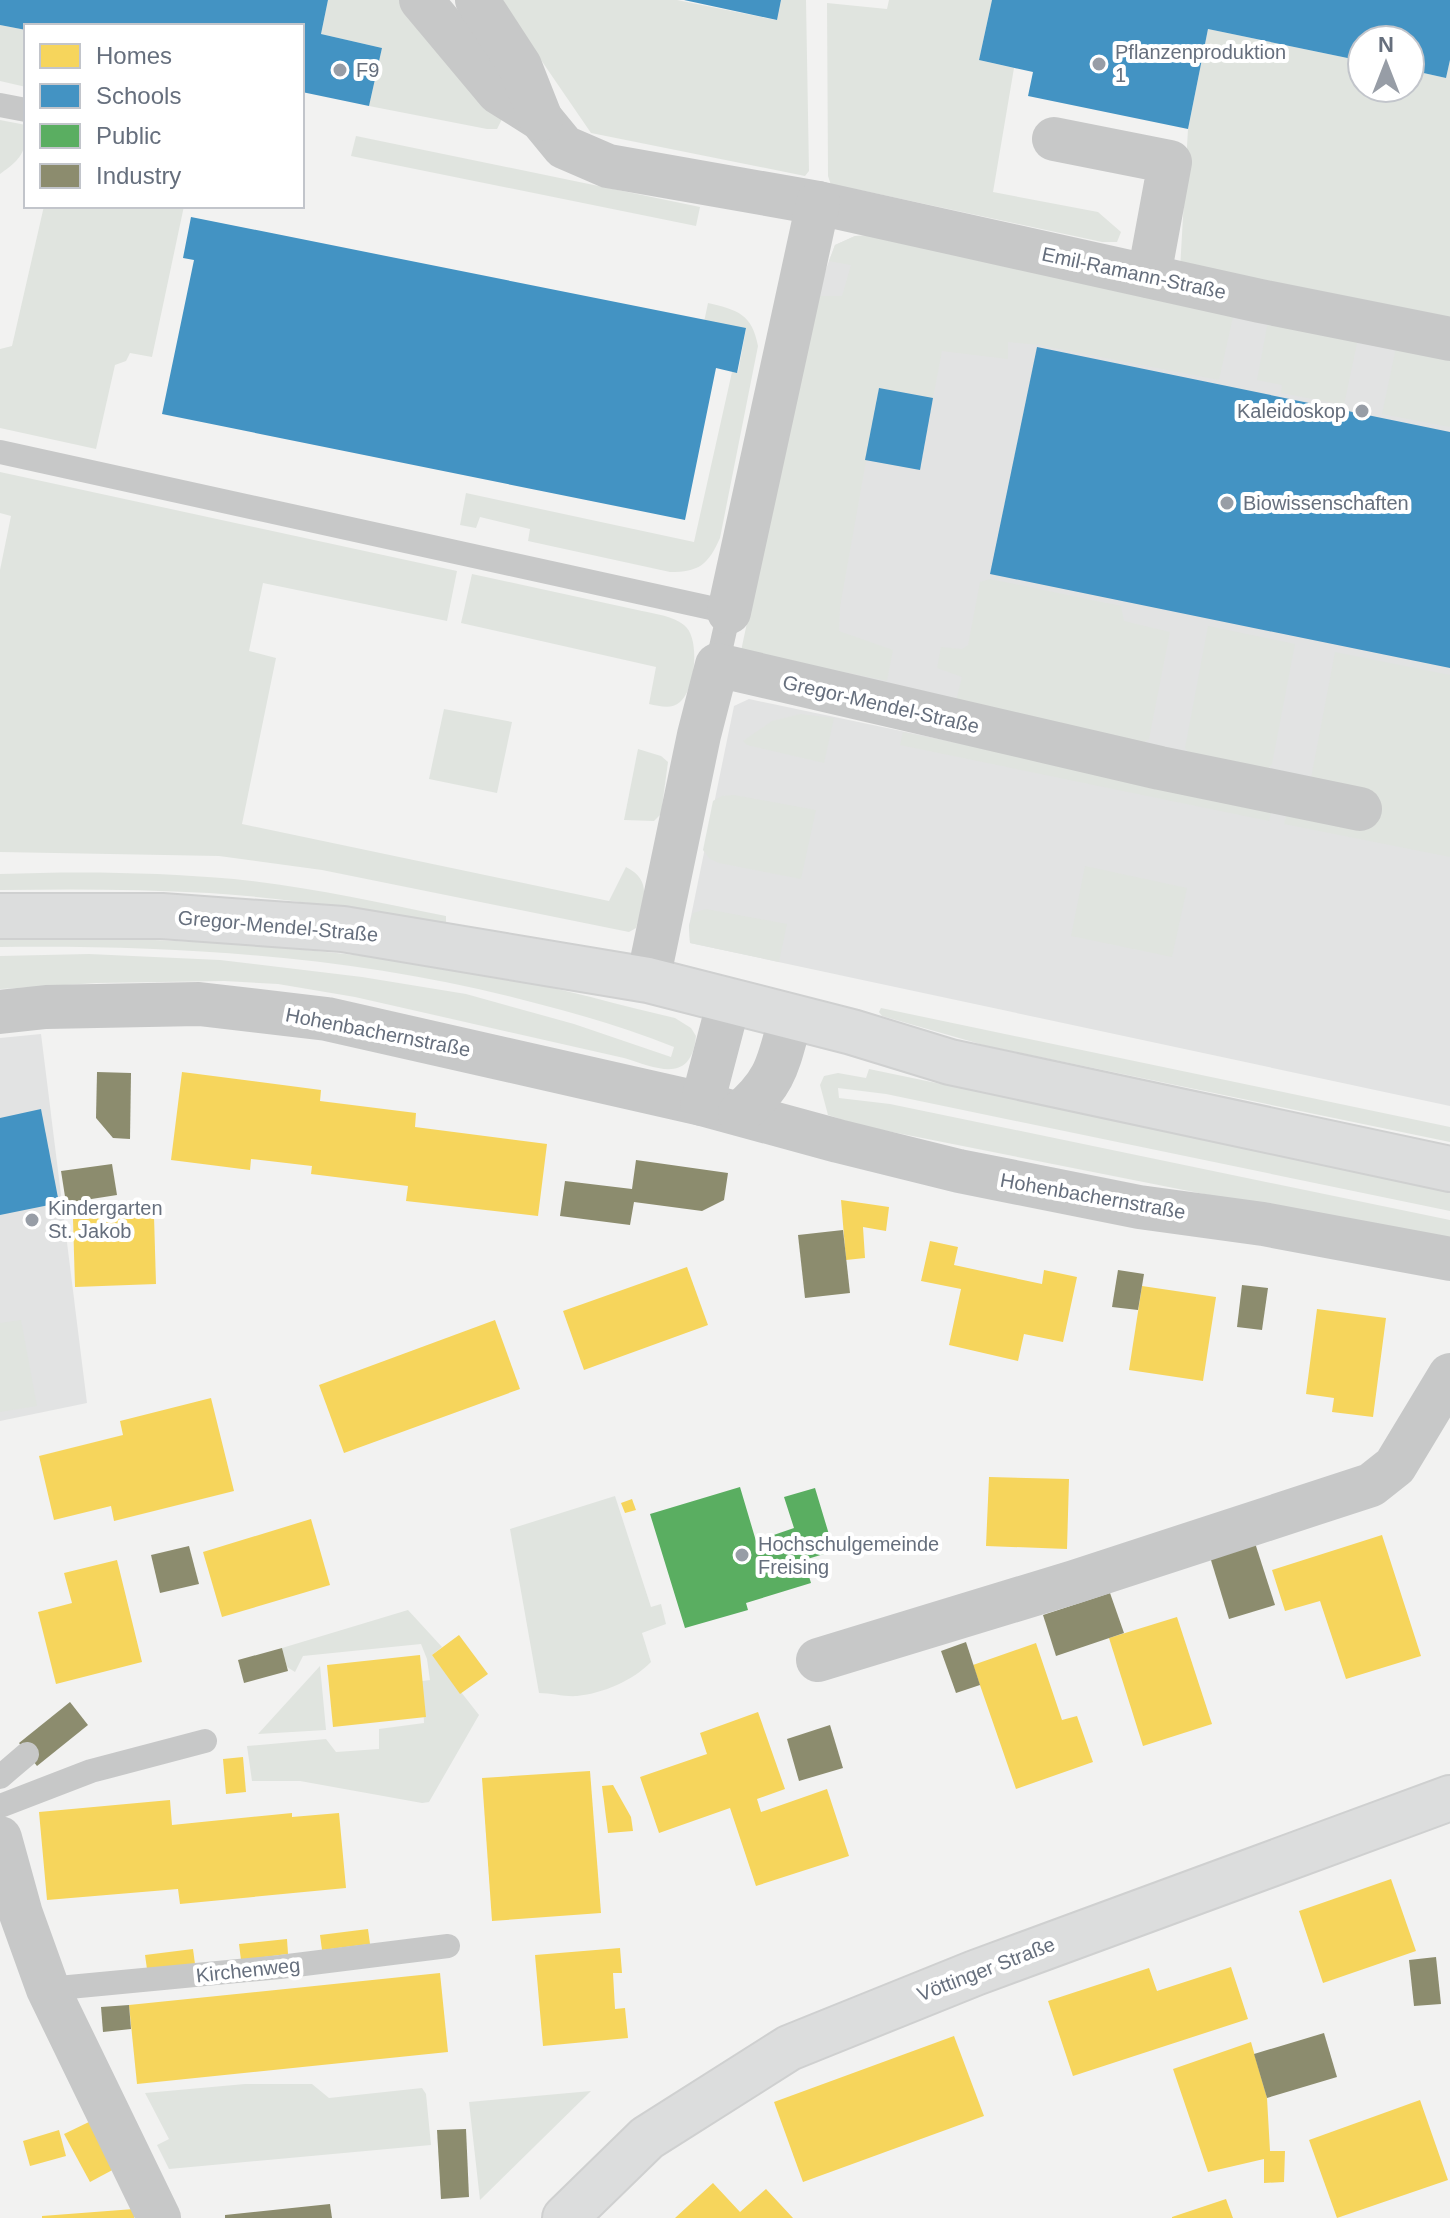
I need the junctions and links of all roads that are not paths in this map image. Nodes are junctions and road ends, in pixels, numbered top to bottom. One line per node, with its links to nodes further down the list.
1 (421, 0): 5 (street, Emil-Ramann-Straße)
2 (480, 4): 5 (street, Emil-Ramann-Straße)
3 (0, 105): 4 (lane)
4 (24, 110)
5 (541, 119): 7 (street, Emil-Ramann-Straße)
6 (1054, 139): 8 (street)
7 (818, 203): 8 (street, Emil-Ramann-Straße); 11 (street)
8 (1149, 276): 9 (street, Emil-Ramann-Straße)
9 (1450, 339)
10 (0, 452): 11 (lane)
11 (729, 612): 12 (lane)
12 (717, 665): 13 (street, Gregor-Mendel-Straße); 15 (street)
13 (1360, 809)
14 (0, 916): 15 (street, Gregor-Mendel-Straße)
15 (648, 980): 16 (street, Gregor-Mendel-Straße)
16 (729, 1001): 18 (street, Gregor-Mendel-Straße); 19 (street)
17 (0, 1012): 19 (street, Hohenbachernstraße)
18 (791, 1017): 19 (street); 20 (street, Gregor-Mendel-Straße)
19 (721, 1108): 21 (street, Hohenbachernstraße)
20 (1450, 1169)
21 (1450, 1259)
22 (1450, 1375): 23 (street)
23 (818, 1660)
24 (205, 1741): 28 (lane)
25 (27, 1754): 26 (lane)
26 (0, 1777)
27 (1450, 1798): 33 (street, Vöttinger Straße)
28 (0, 1806)
29 (0, 1838): 31 (street)
30 (448, 1946): 31 (lane, Kirchenweg)
31 (48, 1989): 32 (street)
32 (159, 2218)
33 (565, 2218)

